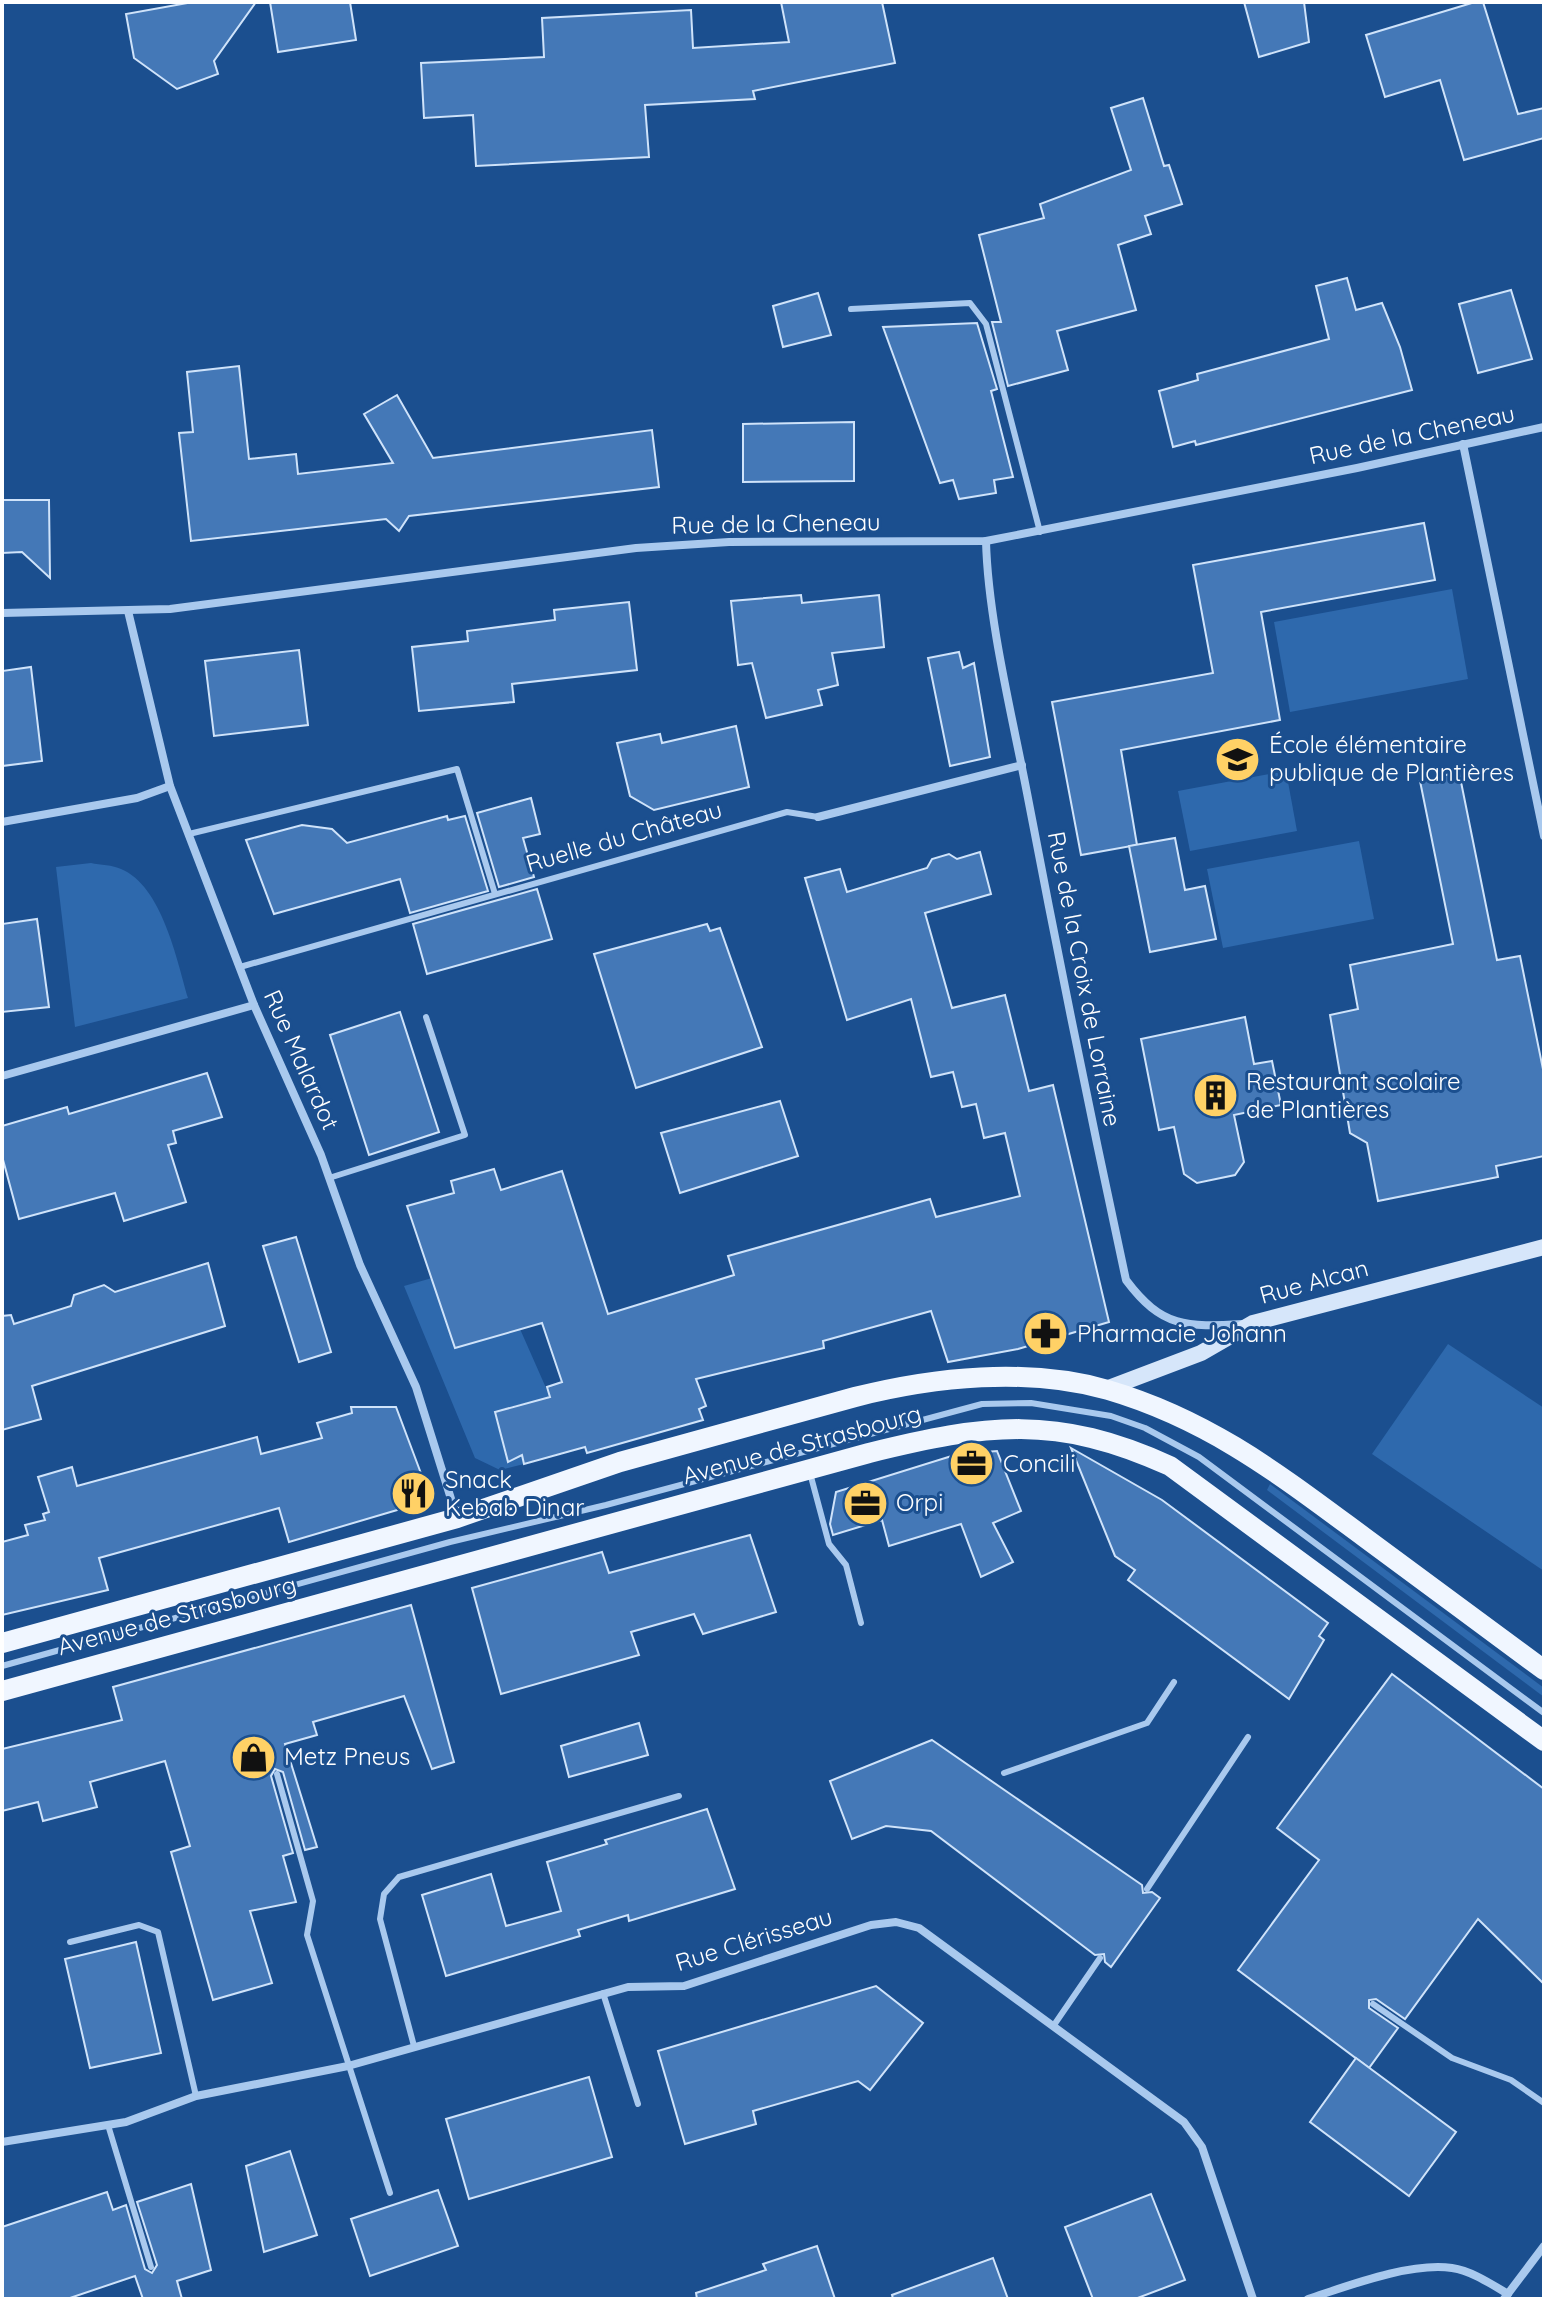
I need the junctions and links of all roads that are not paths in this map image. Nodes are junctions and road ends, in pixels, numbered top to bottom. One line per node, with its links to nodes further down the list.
1 (851, 309): 4 (lane)
2 (1544, 427): 3 (street, Rue de la Cheneau)
3 (1463, 444): 4 (street, Rue de la Cheneau); 12 (street)
4 (1040, 532): 5 (street, Rue de la Cheneau)
5 (986, 541): 6 (street, Rue de la Cheneau); 8 (street, Rue de la Croix de Lorraine)
6 (128, 611): 7 (street, Rue de la Cheneau); 9 (street, Rue Malardot)
7 (2, 613)
8 (1022, 765): 10 (street, Ruelle du Château); 21 (street, Rue de la Croix de Lorraine)
9 (170, 786): 11 (street); 13 (street, Rue Malardot)
10 (818, 817): 14 (lane, Ruelle du Château)
11 (2, 822)
12 (1544, 831)
13 (189, 834): 14 (lane); 15 (street, Rue Malardot)
14 (495, 894): 15 (lane, Ruelle du Château)
15 (240, 967): 16 (street, Rue Malardot)
16 (254, 1005): 18 (street); 19 (street, Rue Malardot)
17 (426, 1017): 19 (lane)
18 (2, 1076)
19 (329, 1178): 24 (street, Rue Malardot)
20 (1544, 1247): 21 (street, Rue Alcan)
21 (1253, 1323): 22 (street, Rue Alcan)
22 (1106, 1389): 24 (main road, Avenue de Strasbourg); 28 (main road, Avenue de Strasbourg)
23 (808, 1470): 25 (lane); 30 (main road, Avenue de Strasbourg); 33 (main road, Avenue de Strasbourg)
24 (457, 1518): 26 (main road, Avenue de Strasbourg)
25 (861, 1623)
26 (2, 1643)
27 (2, 1666): 31 (lane, Avenue de Strasbourg)
28 (1544, 1670)
29 (1174, 1682): 34 (lane)
30 (2, 1691)
31 (1544, 1713)
32 (1248, 1737): 37 (lane)
33 (1544, 1741)
34 (1004, 1773)
35 (277, 1774): 44 (lane)
36 (679, 1796): 43 (lane)
37 (1147, 1889)
38 (70, 1942): 45 (lane)
39 (1100, 1958): 42 (lane)
40 (603, 1993): 42 (street, Rue Clérisseau); 43 (street, Rue Clérisseau); 47 (lane)
41 (1373, 2004): 46 (lane)
42 (1054, 2025): 54 (street, Rue Clérisseau)
43 (414, 2046): 44 (street, Rue Clérisseau)
44 (348, 2066): 45 (street, Rue Clérisseau); 50 (lane)
45 (196, 2096): 48 (street, Rue Clérisseau)
46 (1544, 2103)
47 (638, 2104)
48 (108, 2125): 49 (street, Rue Clérisseau); 52 (lane)
49 (2, 2142)
50 (390, 2193)
51 (1544, 2246): 53 (street)
52 (151, 2267)
53 (1506, 2297): 55 (street)
54 (1253, 2299)
55 (1308, 2299)

